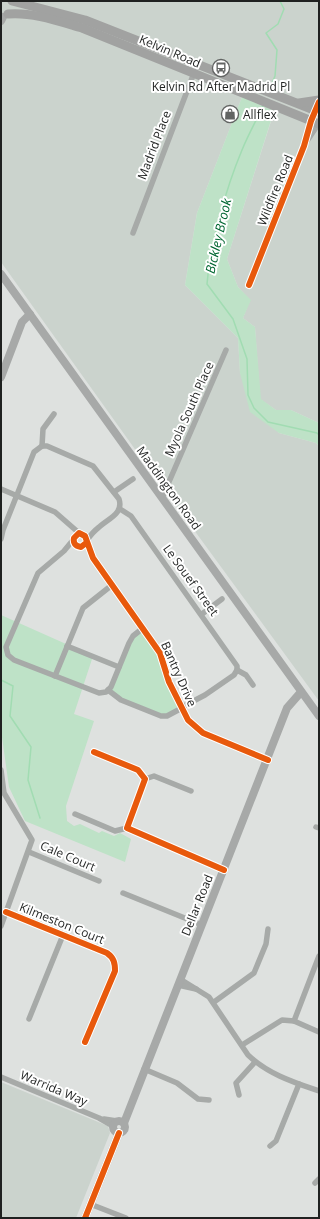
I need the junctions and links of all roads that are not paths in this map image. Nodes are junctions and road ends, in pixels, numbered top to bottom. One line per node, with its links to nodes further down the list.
1 (12, 1): 2 (main road); 3 (main road, Kelvin Road)
2 (3, 18): 3 (main road, Kelvin Road)
3 (130, 43): 4 (main road, Kelvin Road); 5 (main road, Kelvin Road)
4 (197, 65): 5 (street, Madrid Place); 6 (main road, Kelvin Road)
5 (193, 74): 7 (main road, Kelvin Road); 8 (street, Madrid Place)
6 (318, 106): 7 (street, Wildfire Road)
7 (317, 122): 10 (street, Wildfire Road)
8 (133, 233)
9 (1, 274): 11 (main road, Maddington Road)
10 (249, 285)
11 (32, 317): 13 (main road); 20 (main road, Maddington Road)
12 (226, 350): 20 (street, Myola South Place)
13 (1, 377)
14 (54, 414): 15 (street)
15 (42, 446): 18 (street); 19 (street)
16 (133, 479): 18 (street)
17 (1, 489): 19 (street)
18 (114, 492): 21 (street)
19 (17, 496): 22 (street); 25 (street)
20 (162, 498): 41 (main road, Maddington Road)
21 (120, 510): 23 (street); 33 (street, Le Souef Street)
22 (66, 522): 24 (street); 26 (street)
23 (98, 527): 24 (street); 27 (street)
24 (80, 534): 26 (street); 27 (street)
25 (1, 538)
26 (73, 539): 28 (street); 29 (street)
27 (86, 542): 28 (street); 30 (street, Bantry Drive)
28 (80, 547): 29 (street); 30 (street, Bantry Drive)
29 (64, 552): 38 (street)
30 (93, 558): 31 (street, Bantry Drive)
31 (112, 585): 34 (street, Bantry Drive); 35 (street)
32 (222, 599): 33 (street)
33 (202, 614): 37 (street, Le Souef Street)
34 (143, 628): 36 (street); 42 (street, Bantry Drive)
35 (67, 646): 36 (street); 38 (street)
36 (119, 667): 40 (street)
37 (237, 670): 39 (street, Le Souef Street); 42 (street)
38 (55, 676): 40 (street)
39 (253, 685)
40 (108, 690): 42 (street)
41 (303, 694): 43 (main road, Maddington Road); 45 (main road, Dellar Road)
42 (182, 708): 45 (street, Bantry Drive)
43 (319, 716)
44 (94, 752): 48 (street)
45 (268, 760): 53 (main road, Dellar Road)
46 (1, 770): 47 (street)
47 (1, 774): 52 (street)
48 (145, 779): 49 (street); 51 (street)
49 (191, 791)
50 (75, 814): 51 (street)
51 (127, 828): 53 (street)
52 (29, 852): 54 (street, Cale Court); 56 (street)
53 (224, 870): 57 (main road, Dellar Road)
54 (99, 881)
55 (123, 893): 57 (street)
56 (6, 912): 58 (street); 60 (street, Kilmeston Court)
57 (202, 925): 62 (main road, Dellar Road)
58 (1, 926)
59 (268, 929): 63 (street)
60 (63, 935): 64 (street); 67 (street, Kilmeston Court)
61 (319, 956): 65 (street)
62 (179, 982): 63 (street); 70 (main road, Dellar Road)
63 (214, 1002): 68 (street)
64 (29, 1018)
65 (294, 1021): 66 (street); 68 (street)
66 (319, 1032)
67 (85, 1042)
68 (242, 1045): 69 (street)
69 (255, 1062): 72 (street); 74 (street)
70 (144, 1070): 75 (street); 76 (main road, Dellar Road)
71 (1, 1077): 76 (street, Warrida Way)
72 (299, 1084): 73 (street); 77 (street)
73 (319, 1091)
74 (239, 1095)
75 (209, 1100)
76 (118, 1126): 78 (main road, Dellar Road)
77 (270, 1146)
78 (90, 1204): 79 (main road, Dellar Road); 80 (street)
79 (84, 1218)
80 (126, 1218)

